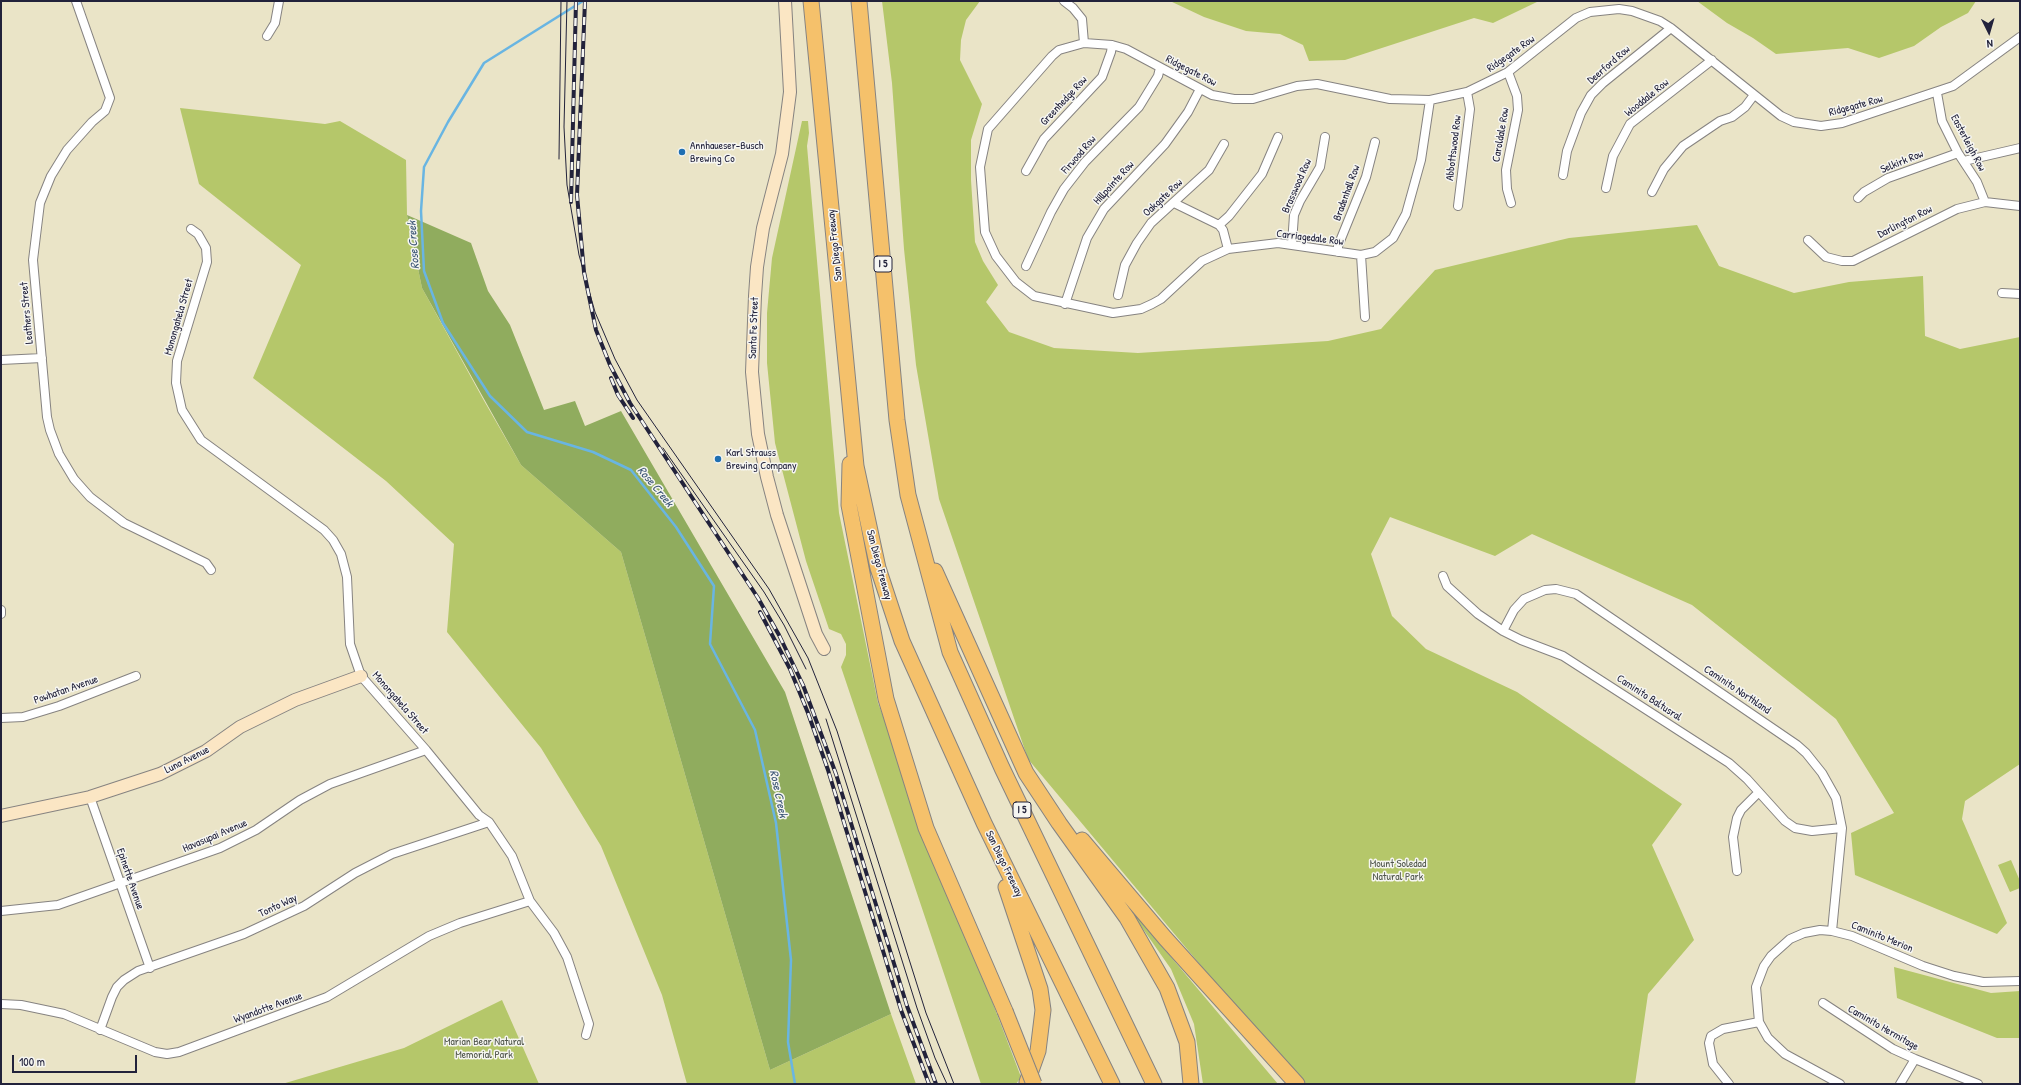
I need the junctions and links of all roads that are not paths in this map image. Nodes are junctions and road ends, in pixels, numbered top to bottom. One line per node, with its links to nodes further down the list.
1 (76, 1): 51 (street, Leathers Street)
2 (279, 1): 8 (street)
3 (784, 1): 60 (street, Santa Fe Street)
4 (811, 1): 53 (highway, San Diego Freeway)
5 (860, 1): 54 (highway, I 5)
6 (1064, 1): 10 (street)
7 (1671, 28): 12 (street, Ridgegate Row); 14 (street, Ridgegate Row); 29 (street, Deerford Row)
8 (267, 36)
9 (2020, 37): 17 (street, Ridgegate Row)
10 (1084, 43): 11 (street, Ridgegate Row); 22 (street, Ridgegate Row)
11 (1112, 45): 13 (street, Ridgegate Row); 28 (street, Greenhedge Row)
12 (1712, 60): 18 (street, Ridgegate Row); 30 (street, Wooddale Row)
13 (1160, 68): 15 (street, Ridgegate Row); 45 (street, Firwood Row)
14 (1508, 72): 16 (street, Ridgegate Row); 35 (street, Caroldale Row)
15 (1200, 89): 19 (street, Ridgegate Row); 49 (street, Hillpointe Row)
16 (1467, 92): 19 (street, Ridgegate Row); 36 (street, Abbottswood Row)
17 (1937, 93): 18 (street, Ridgegate Row); 26 (street, Easterleigh Row)
18 (1754, 95): 31 (street)
19 (1430, 100): 44 (street, Carriagedale Row)
20 (1278, 137): 38 (street)
21 (1325, 137): 41 (street, Brasswood Row)
22 (984, 139): 49 (street, Carriagedale Row)
23 (1375, 142): 43 (street, Bradenhall Row)
24 (1224, 144): 34 (street, Oakgate Row)
25 (2020, 148): 27 (street)
26 (1958, 153): 27 (street, Easterleigh Row); 32 (street, Selkirk Row)
27 (1964, 161): 33 (street, Easterleigh Row)
28 (1026, 171)
29 (1563, 175)
30 (1606, 188)
31 (1652, 192)
32 (1858, 198)
33 (1985, 202): 37 (street, Darlington Row); 40 (street, Darlington Row)
34 (1174, 203): 38 (street); 48 (street, Oakgate Row)
35 (1511, 203)
36 (1458, 206)
37 (2020, 206)
38 (1219, 225): 42 (street)
39 (191, 230): 62 (street, Monongahela Street)
40 (1808, 240)
41 (1292, 244): 42 (street, Carriagedale Row); 43 (street, Carriagedale Row)
42 (1228, 249): 49 (street, Carriagedale Row)
43 (1338, 252): 44 (street, Carriagedale Row)
44 (1361, 255): 50 (street)
45 (1026, 266)
46 (2002, 293): 47 (street)
47 (2020, 294)
48 (1118, 295)
49 (1065, 304)
50 (1365, 317)
51 (42, 358): 52 (street); 55 (street, Leathers Street)
52 (1, 360)
53 (852, 409): 70 (highway, San Diego Freeway); 86 (highway, bridge)
54 (915, 526): 65 (highway); 88 (highway, I 5)
55 (211, 570)
56 (1443, 576): 59 (street, Caminito Baltusral)
57 (1, 610): 58 (street)
58 (1, 614)
59 (1503, 631): 66 (street, Caminito Baltusral); 71 (street, Caminito Northland)
60 (824, 649)
61 (136, 676): 63 (street, Powhatan Avenue)
62 (361, 676): 64 (street, Monongahela Street); 67 (street, Luna Avenue)
63 (1, 718)
64 (426, 750): 69 (street, Monongahela Street); 73 (street, Havasupai Avenue)
65 (1026, 774): 89 (highway); 90 (highway)
66 (1758, 793): 71 (street, Caminito Baltusral); 72 (street)
67 (90, 797): 68 (street, Luna Avenue); 73 (street, Epinette Avenue)
68 (1, 816)
69 (489, 822): 74 (street, Monongahela Street); 77 (street, Tonto Way)
70 (984, 823): 85 (highway); 87 (highway, San Diego Freeway)
71 (1842, 828): 76 (street, Caminito Northland)
72 (1737, 871)
73 (120, 884): 75 (street, Havasupai Avenue); 77 (street, Epinette Avenue)
74 (530, 901): 82 (street, Wyandotte Avenue); 83 (street, Monongahela Street)
75 (1, 911)
76 (1832, 930): 78 (street, Caminito Merion); 81 (street, Caminito Merion)
77 (150, 968): 82 (street, Tonto Way)
78 (2020, 981)
79 (1823, 1003): 84 (street, Caminito Hermitage)
80 (1, 1004): 82 (street, Wyandotte Avenue)
81 (1759, 1022): 91 (street); 92 (street, Caminito Merion)
82 (100, 1030)
83 (586, 1035)
84 (1915, 1059): 93 (street); 94 (street, Caminito Hermitage)
85 (1026, 1084)
86 (1034, 1084)
87 (1112, 1084)
88 (1154, 1084)
89 (1192, 1084)
90 (1297, 1084)
91 (1729, 1084)
92 (1840, 1084)
93 (1900, 1084)
94 (1978, 1084)

